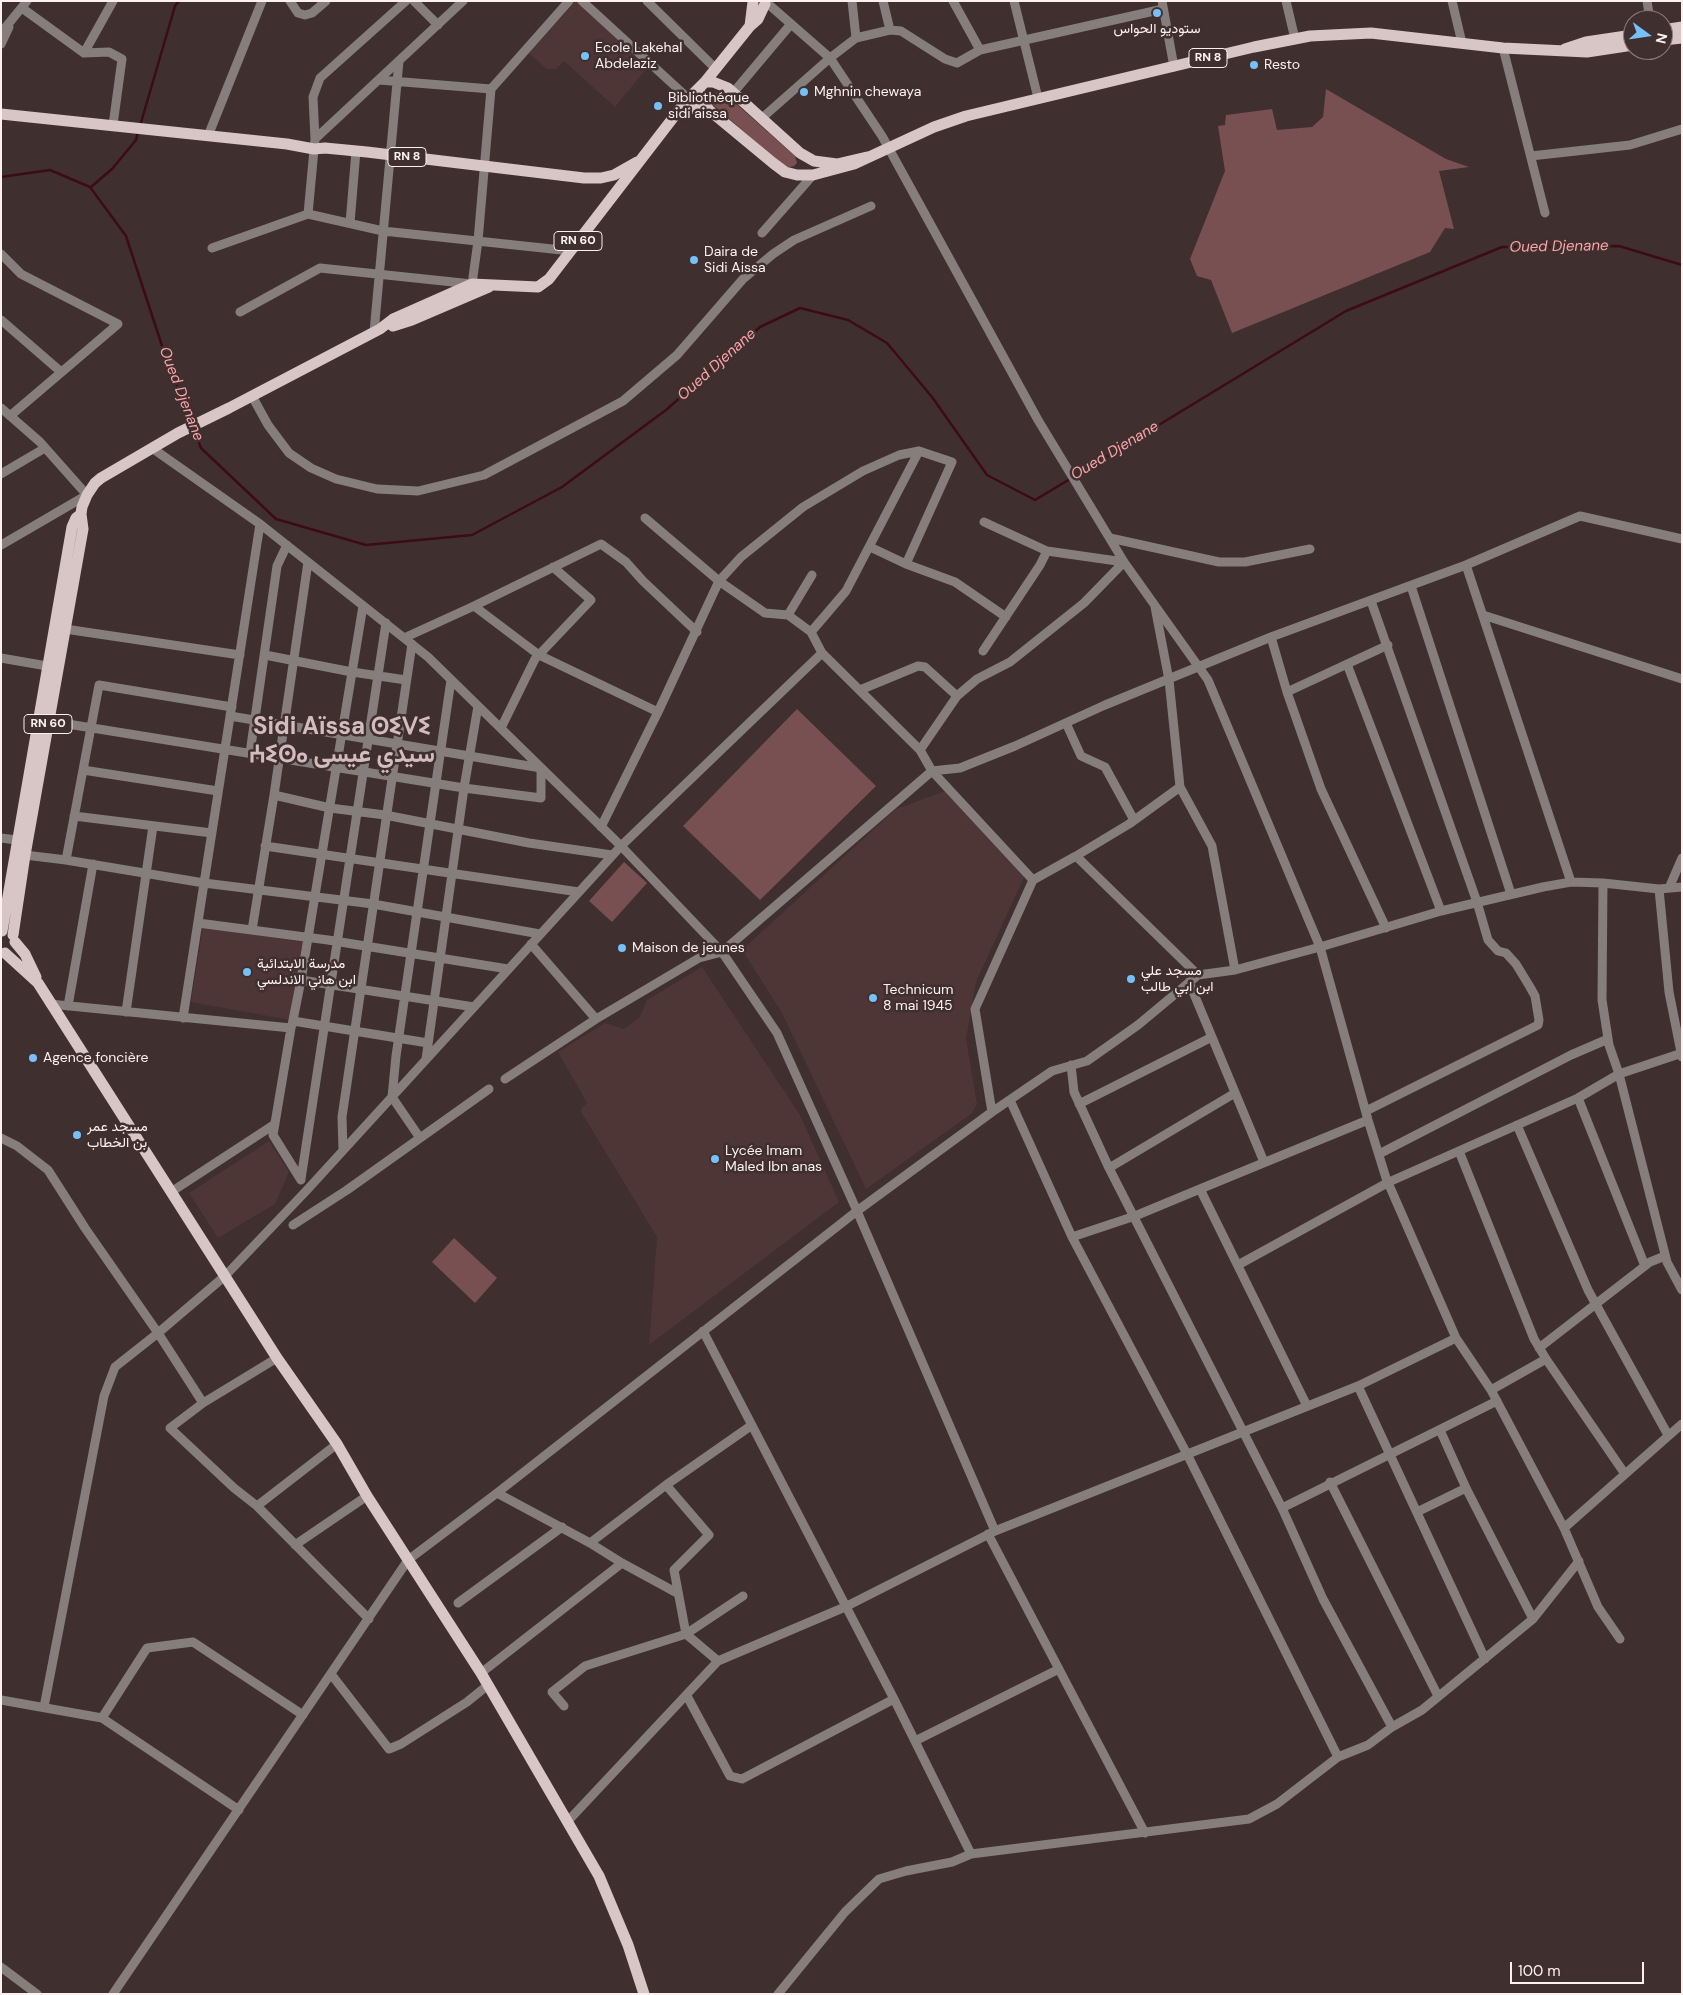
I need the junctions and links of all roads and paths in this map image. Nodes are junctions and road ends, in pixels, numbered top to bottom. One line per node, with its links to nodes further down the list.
1 (113, 1): 38 (street)
2 (262, 1): 56 (street)
3 (290, 1): 4 (street)
4 (326, 1)
5 (406, 1): 57 (street)
6 (414, 1): 23 (street)
7 (464, 1): 23 (street)
8 (570, 1): 46 (street)
9 (582, 1): 48 (street)
10 (647, 1): 42 (street)
11 (852, 1): 28 (street)
12 (883, 1): 25 (street)
13 (953, 1): 36 (street)
14 (1014, 1): 30 (street)
15 (1286, 1): 29 (street)
16 (1452, 1): 31 (street)
17 (753, 2): 18 (main road); 24 (main road)
18 (766, 2): 21 (street); 24 (main road)
19 (25, 5): 22 (street); 38 (street)
20 (1163, 5): 30 (street); 41 (street)
21 (791, 24): 39 (street); 47 (street)
22 (10, 25): 26 (street); 32 (street)
23 (438, 25): 40 (street)
24 (750, 26): 35 (main road)
25 (890, 30): 28 (street); 36 (street)
26 (1, 33)
27 (1623, 36): 37 (main road, RN 8)
28 (856, 38): 39 (street)
29 (1295, 39): 31 (main road, RN 8); 41 (main road, RN 8)
30 (1023, 41): 36 (street); 49 (street)
31 (1462, 43): 34 (main road, RN 8)
32 (1, 44)
33 (1623, 46): 37 (main road, RN 8)
34 (1503, 48): 37 (main road, RN 8); 62 (street)
35 (732, 49): 42 (main road); 47 (main road)
36 (980, 50)
37 (1561, 50)
38 (84, 53): 54 (street)
39 (830, 58): 53 (street); 58 (street)
40 (399, 61): 43 (street); 44 (street)
41 (1174, 67): 49 (main road, RN 8)
42 (716, 70): 45 (main road)
43 (379, 80): 44 (street); 57 (street)
44 (398, 81): 46 (street); 61 (street)
45 (702, 85): 47 (main road); 48 (main road); 50 (main road)
46 (491, 89): 65 (street)
47 (731, 90): 53 (main road)
48 (688, 98): 52 (main road)
49 (1038, 98): 58 (main road, RN 8)
50 (709, 110): 52 (main road); 66 (main road)
51 (4, 113): 54 (main road, RN 8)
52 (675, 116): 64 (main road, RN 8)
53 (762, 118): 60 (main road)
54 (116, 126): 56 (main road, RN 8)
55 (1682, 129): 62 (street)
56 (208, 136): 57 (main road, RN 8)
57 (314, 144): 59 (main road, RN 8); 70 (street)
58 (889, 148): 63 (main road, RN 8); 97 (street)
59 (356, 151): 61 (main road, RN 8); 71 (street)
60 (800, 152): 63 (main road, RN 8); 66 (main road)
61 (391, 155): 65 (main road, RN 8); 72 (street)
62 (1531, 156): 69 (street)
63 (867, 157): 67 (main road, RN 8)
64 (642, 159): 65 (main road, RN 8); 76 (main road, RN 60)
65 (485, 166): 74 (street)
66 (785, 172): 67 (main road, RN 8)
67 (813, 175): 73 (street)
68 (871, 206): 85 (street)
69 (1546, 213)
70 (308, 214): 71 (street); 75 (street)
71 (350, 223): 72 (street)
72 (383, 231): 74 (street); 78 (street)
73 (762, 233)
74 (478, 241): 76 (street); 79 (street)
75 (212, 248)
76 (571, 252): 80 (main road, RN 60)
77 (1, 254): 84 (street)
78 (380, 274): 79 (street); 81 (street); 83 (street)
79 (472, 284): 80 (main road); 83 (main road)
80 (495, 284): 83 (main road, RN 60)
81 (240, 312)
82 (1, 320): 84 (street)
83 (377, 331): 85 (main road, RN 60)
84 (60, 371): 87 (street)
85 (252, 396): 89 (main road, RN 60)
86 (1, 408): 87 (street)
87 (10, 416): 88 (street)
88 (45, 448): 91 (street); 92 (street)
89 (152, 448): 92 (main road, RN 60); 96 (street)
90 (919, 451): 101 (street); 106 (street); 110 (street)
91 (1, 474)
92 (87, 496): 93 (main road, RN 60); 99 (street)
93 (81, 514): 120 (main road, RN 60); 135 (main road, RN 60)
94 (646, 518): 110 (street)
95 (984, 522): 103 (street)
96 (260, 524): 100 (street); 129 (street)
97 (1110, 538): 102 (street); 105 (street)
98 (1682, 539): 107 (street)
99 (1, 545)
100 (287, 545): 104 (street); 130 (street)
101 (870, 547): 106 (street); 122 (street)
102 (1310, 548)
103 (1046, 551): 105 (street); 118 (street)
104 (308, 562): 114 (street); 133 (street)
105 (1124, 562): 113 (street); 145 (street)
106 (906, 564): 118 (street)
107 (1466, 565): 111 (street); 117 (street)
108 (554, 566): 115 (street); 121 (street); 131 (street)
109 (812, 575): 116 (street)
110 (719, 581): 116 (street); 121 (street)
111 (1410, 586): 112 (street); 211 (street)
112 (1371, 601): 123 (street); 126 (street)
113 (1155, 605): 136 (street); 142 (street)
114 (363, 606): 119 (street); 137 (street)
115 (474, 606): 124 (street); 131 (street)
116 (788, 615): 122 (street)
117 (1482, 615): 139 (street); 203 (street)
118 (1006, 617): 127 (street)
119 (386, 624): 124 (street); 138 (street)
120 (65, 629): 129 (street); 151 (main road, RN 60)
121 (696, 632): 148 (street)
122 (811, 632): 128 (street)
123 (1271, 637): 136 (street); 144 (street)
124 (404, 638): 125 (street)
125 (412, 644): 140 (street); 141 (street)
126 (1388, 645): 134 (street); 214 (street)
127 (983, 651)
128 (822, 653): 143 (street); 189 (street)
129 (240, 655): 147 (street)
130 (265, 655): 133 (street); 150 (street)
131 (539, 655): 148 (street); 155 (street)
132 (1, 658): 135 (street)
133 (293, 661): 137 (street); 153 (street)
134 (1347, 664): 144 (street); 216 (street)
135 (47, 666): 187 (main road, RN 60)
136 (1200, 667): 142 (street); 229 (street)
137 (352, 672): 138 (street); 156 (street)
138 (377, 676): 140 (street); 157 (street)
139 (1682, 679)
140 (406, 680): 158 (street)
141 (451, 680): 146 (street); 161 (street)
142 (1169, 680): 152 (street); 172 (street)
143 (860, 690): 145 (street); 160 (street)
144 (1287, 692): 220 (street)
145 (957, 696): 160 (street)
146 (478, 706): 155 (street); 163 (street)
147 (232, 707): 149 (street); 154 (street)
148 (658, 712): 183 (street)
149 (230, 716): 150 (street); 159 (street)
150 (255, 720): 153 (street); 162 (street)
151 (48, 721): 154 (street); 191 (main road, RN 60)
152 (1066, 723): 169 (street); 180 (street)
153 (284, 724): 156 (street); 164 (street)
154 (90, 728): 159 (street); 167 (street)
155 (501, 728): 166 (street)
156 (342, 734): 157 (street); 165 (street)
157 (367, 739): 158 (street); 168 (street)
158 (397, 744): 161 (street); 170 (street)
159 (225, 748): 162 (street); 174 (street)
160 (920, 750): 169 (street)
161 (441, 752): 163 (street); 171 (street)
162 (250, 753): 164 (street)
163 (469, 757): 166 (street); 173 (street)
164 (279, 758): 165 (street); 175 (street)
165 (336, 767): 168 (street); 176 (street)
166 (541, 768): 173 (street); 183 (street)
167 (83, 770): 174 (street); 179 (street)
168 (362, 771): 170 (street); 177 (street)
169 (932, 771): 202 (street); 230 (street)
170 (392, 776): 171 (street); 178 (street)
171 (436, 783): 173 (street); 181 (street)
172 (1180, 787): 180 (street); 236 (street)
173 (464, 788): 184 (street)
174 (218, 791): 185 (street)
175 (274, 795): 176 (street); 188 (street)
176 (330, 808): 177 (street); 190 (street)
177 (357, 811): 178 (street); 194 (street)
178 (385, 815): 181 (street); 197 (street)
179 (74, 816): 182 (street); 196 (street)
180 (1134, 820): 193 (street)
181 (430, 824): 184 (street); 199 (street)
182 (153, 826): 185 (street); 201 (street)
183 (601, 827): 189 (street)
184 (458, 828): 192 (street); 200 (street)
185 (212, 833): 204 (street)
186 (1, 838): 187 (street)
187 (16, 840): 222 (main road, RN 60)
188 (265, 846): 190 (street); 209 (street)
189 (620, 846): 192 (street); 230 (street)
190 (321, 854): 194 (street); 212 (street)
191 (25, 855): 196 (street); 225 (main road, RN 60)
192 (612, 855): 210 (street)
193 (1076, 856): 202 (street); 237 (street)
194 (349, 858): 197 (street); 213 (street)
195 (1682, 858): 207 (street)
196 (66, 860): 198 (street)
197 (380, 863): 199 (street); 215 (street)
198 (93, 864): 201 (street); 246 (street)
199 (424, 869): 200 (street); 217 (street)
200 (452, 873): 210 (street); 218 (street)
201 (146, 874): 204 (street); 248 (street)
202 (1033, 880): 269 (street)
203 (1571, 882): 205 (street); 211 (street)
204 (204, 883): 209 (street); 219 (street)
205 (1603, 883): 208 (street); 256 (street)
206 (1682, 887): 207 (street)
207 (1669, 888): 208 (street)
208 (1659, 889): 258 (street)
209 (258, 890): 212 (street); 221 (street)
210 (579, 892): 223 (street)
211 (1511, 894): 214 (street)
212 (314, 897): 213 (street); 224 (street)
213 (342, 900): 215 (street); 226 (street)
214 (1477, 902): 216 (street); 270 (street)
215 (373, 904): 217 (street); 228 (street)
216 (1441, 911): 220 (street)
217 (417, 912): 218 (street); 232 (street)
218 (445, 917): 223 (street); 233 (street)
219 (198, 923): 221 (street); 249 (street)
220 (1386, 928): 229 (street)
221 (252, 930): 224 (street)
222 (1, 932): 225 (main road)
223 (540, 934): 227 (street)
224 (308, 937): 226 (street); 238 (street)
225 (14, 938): 231 (main road); 240 (main road)
226 (336, 941): 228 (street); 241 (street)
227 (531, 944): 235 (street); 250 (street)
228 (368, 947): 232 (street); 242 (street)
229 (1320, 948): 236 (street); 270 (street)
230 (722, 952): 250 (street); 285 (street)
231 (5, 953): 234 (main road); 240 (main road)
232 (412, 954): 233 (street); 243 (street)
233 (440, 958): 235 (street); 244 (street)
234 (1, 966)
235 (508, 969): 247 (street)
236 (1235, 970): 237 (street)
237 (1198, 975): 239 (street)
238 (300, 980): 241 (street); 251 (street)
239 (1189, 982): 254 (street); 260 (street)
240 (38, 983): 245 (main road)
241 (330, 985): 242 (street); 252 (street)
242 (362, 990): 243 (street); 253 (street)
243 (405, 997): 244 (street); 255 (street)
244 (434, 1002): 247 (street); 257 (street)
245 (50, 1004): 246 (street); 284 (main road)
246 (68, 1006): 248 (street)
247 (474, 1007): 259 (street)
248 (126, 1012): 249 (street)
249 (184, 1018): 251 (street)
250 (596, 1019): 262 (street)
251 (292, 1024): 252 (street); 271 (street)
252 (323, 1026): 253 (street); 280 (street)
253 (356, 1032): 255 (street); 275 (street)
254 (1212, 1037): 264 (street); 268 (street)
255 (398, 1038): 257 (street); 265 (street)
256 (1608, 1039): 261 (street); 277 (street)
257 (428, 1043): 259 (street)
258 (1681, 1055): 261 (street)
259 (426, 1059): 265 (street)
260 (1071, 1065): 267 (street); 268 (street)
261 (1619, 1074): 266 (street); 289 (street)
262 (505, 1078)
263 (489, 1089): 274 (street)
264 (1235, 1093): 278 (street); 279 (street)
265 (392, 1097): 274 (street); 275 (street)
266 (1578, 1098): 272 (street); 291 (street)
267 (1010, 1100): 269 (street); 288 (street)
268 (1079, 1104): 279 (street)
269 (992, 1112): 285 (street)
270 (1367, 1115): 277 (street); 278 (street)
271 (275, 1124): 280 (street); 284 (street)
272 (1516, 1125): 276 (street); 294 (street)
273 (1, 1138): 296 (street)
274 (420, 1138): 287 (street)
275 (343, 1150): 283 (street)
276 (1459, 1151): 281 (street); 298 (street)
277 (1379, 1154): 281 (street)
278 (1264, 1162): 282 (street)
279 (1109, 1168): 286 (street)
280 (301, 1179): 283 (street)
281 (1389, 1182): 290 (street); 297 (street)
282 (1200, 1189): 286 (street); 290 (street)
283 (307, 1190): 292 (street)
284 (171, 1192): 292 (main road)
285 (857, 1211): 295 (street); 325 (street)
286 (1134, 1216): 288 (street); 309 (street)
287 (293, 1225)
288 (1072, 1237): 313 (street)
289 (1665, 1256): 291 (street); 293 (street)
290 (1238, 1265): 305 (street)
291 (1646, 1266): 294 (street)
292 (225, 1276): 296 (street); 299 (main road)
293 (1682, 1290)
294 (1596, 1303): 298 (street); 310 (street)
295 (703, 1331): 307 (street); 318 (street)
296 (158, 1333): 304 (street); 350 (street)
297 (1456, 1338): 301 (street); 302 (street)
298 (1539, 1348): 300 (street)
299 (277, 1358): 304 (street); 311 (main road)
300 (1546, 1359): 302 (street); 314 (street)
301 (1358, 1386): 305 (street); 312 (street)
302 (1492, 1390): 303 (street)
303 (1497, 1401): 308 (street); 324 (street)
304 (204, 1403): 320 (street)
305 (1307, 1406): 309 (street)
306 (1682, 1424): 310 (street)
307 (752, 1425): 316 (street); 334 (street)
308 (1440, 1430): 312 (street); 317 (street)
309 (1244, 1432): 313 (street); 321 (street)
310 (1668, 1435): 314 (street)
311 (337, 1444): 319 (main road); 320 (street)
312 (1389, 1453): 315 (street); 322 (street)
313 (1187, 1454): 325 (street); 355 (street)
314 (1625, 1474): 324 (street)
315 (1330, 1482): 321 (street); 346 (street)
316 (666, 1486): 326 (street); 331 (street)
317 (1466, 1488): 322 (street); 336 (street)
318 (498, 1493): 323 (street); 328 (street)
319 (367, 1496): 327 (street); 328 (main road)
320 (257, 1506): 327 (street)
321 (1282, 1508): 353 (street)
322 (1417, 1512): 339 (street)
323 (562, 1528): 326 (street); 333 (street)
324 (1564, 1528): 329 (street)
325 (992, 1533): 334 (street); 341 (street)
326 (590, 1543): 330 (street)
327 (295, 1545): 335 (street)
328 (408, 1560): 335 (street); 342 (main road)
329 (1579, 1561): 336 (street); 338 (street)
330 (622, 1563): 331 (street); 342 (street)
331 (678, 1593): 337 (street)
332 (743, 1596): 337 (street)
333 (458, 1603)
334 (845, 1607): 340 (street); 347 (street)
335 (369, 1619): 343 (street)
336 (1534, 1619): 339 (street)
337 (686, 1634): 340 (street); 349 (street)
338 (1620, 1639)
339 (1485, 1658): 346 (street)
340 (718, 1660): 345 (street)
341 (1059, 1669): 354 (street); 358 (street)
342 (481, 1673): 344 (main road)
343 (331, 1674): 344 (street); 351 (street)
344 (488, 1686): 357 (main road)
345 (686, 1696): 347 (street); 357 (street)
346 (1438, 1696): 353 (street)
347 (894, 1699): 354 (street)
348 (1, 1700): 350 (street)
349 (564, 1706)
350 (44, 1708): 352 (street)
351 (303, 1715): 352 (street); 356 (street)
352 (102, 1718): 356 (street)
353 (1392, 1727): 355 (street)
354 (915, 1741): 359 (street)
355 (1338, 1757): 358 (street)
356 (239, 1810): 362 (street)
357 (568, 1821): 363 (main road)
358 (1145, 1833): 359 (street)
359 (971, 1854): 364 (street)
360 (1, 1967): 361 (street)
361 (37, 1994)
362 (113, 1994)
363 (644, 1994)
364 (778, 1994)

